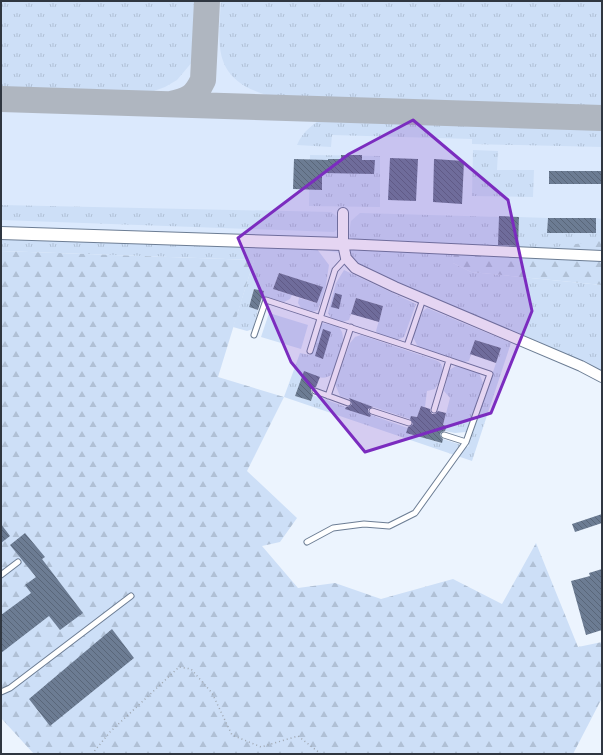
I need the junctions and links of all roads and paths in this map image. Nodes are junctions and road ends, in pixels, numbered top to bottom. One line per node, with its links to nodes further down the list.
1 (343, 213): 3 (street)
2 (1, 234): 3 (street)
3 (343, 244): 4 (street); 5 (street)
4 (602, 256)
5 (346, 258): 6 (street); 7 (lane)
6 (423, 299): 10 (lane); 13 (street)
7 (320, 317): 8 (lane); 9 (lane); 11 (lane)
8 (351, 327): 10 (lane); 15 (lane)
9 (254, 335)
10 (407, 346): 12 (lane)
11 (310, 351)
12 (449, 360): 17 (lane); 21 (lane)
13 (602, 377)
14 (314, 391): 15 (lane)
15 (328, 396): 16 (lane)
16 (348, 403)
17 (434, 410)
18 (372, 411): 19 (lane)
19 (409, 423)
20 (444, 435): 21 (lane)
21 (466, 442): 22 (lane)
22 (307, 542)
23 (18, 562): 24 (lane)
24 (1, 575)
25 (131, 596): 26 (lane)
26 (1, 692)
27 (92, 754): 28 (path)
28 (321, 754)

